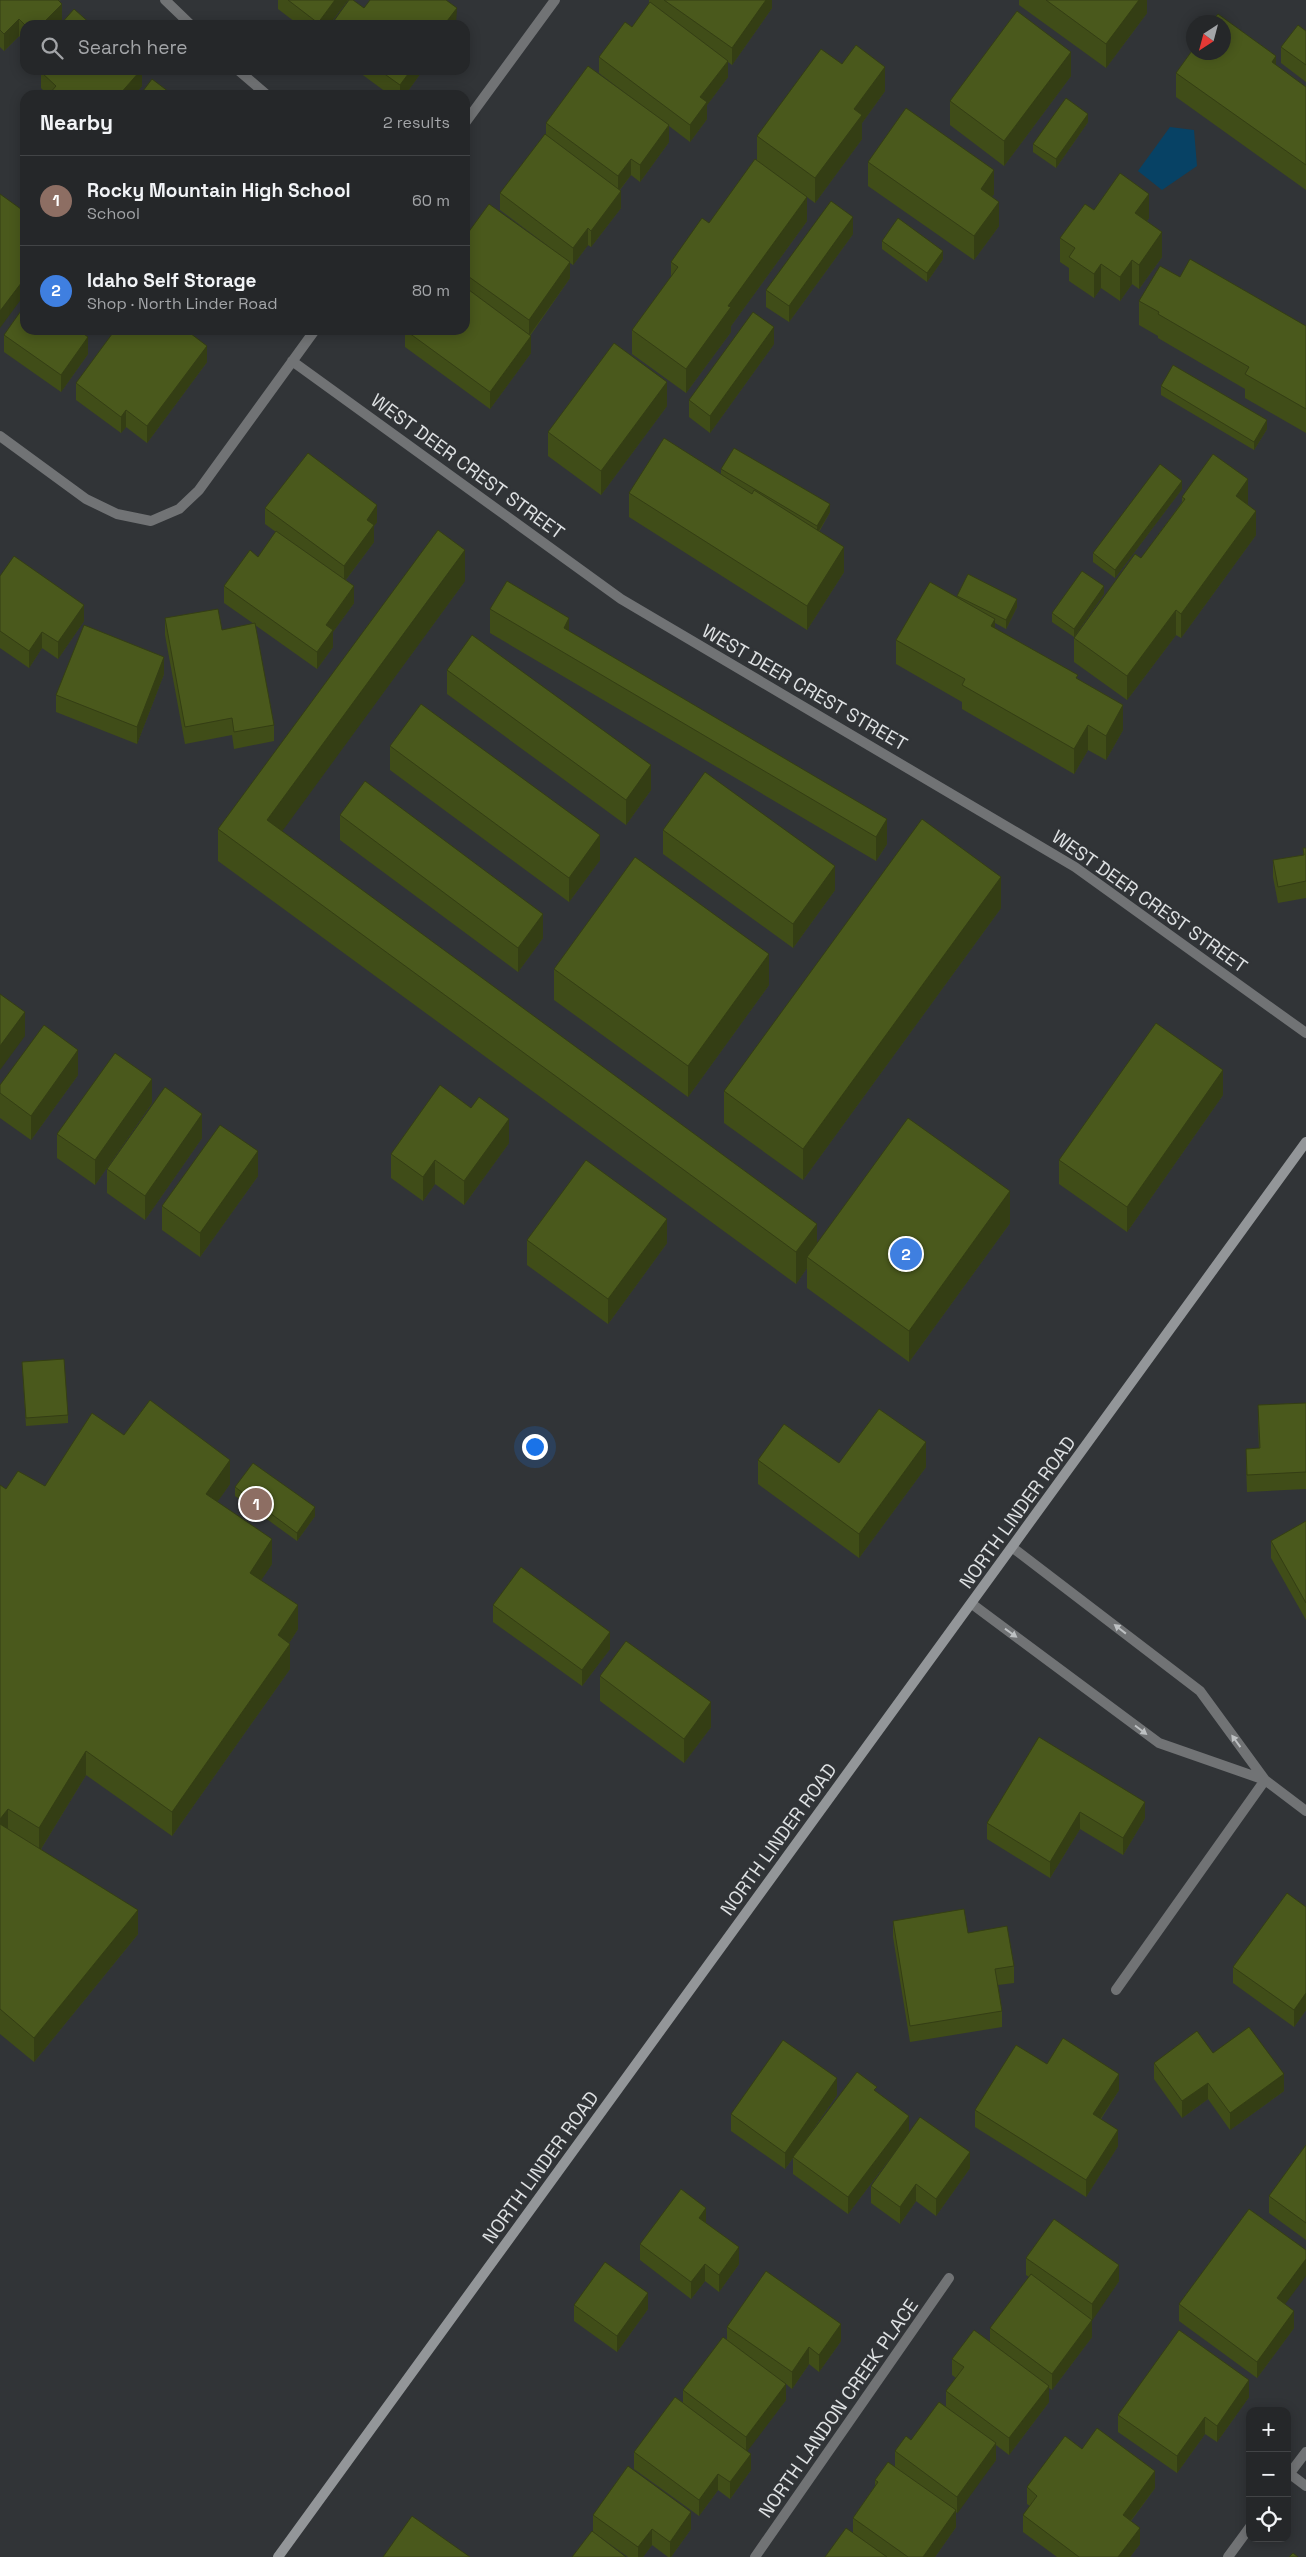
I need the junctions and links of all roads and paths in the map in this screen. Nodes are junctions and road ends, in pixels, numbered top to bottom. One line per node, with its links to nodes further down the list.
1 (165, 0): 3 (street)
2 (554, 0): 6 (street)
3 (186, 20)
4 (244, 75): 5 (street)
5 (261, 90)
6 (470, 117)
7 (311, 335): 8 (street)
8 (292, 361): 9 (street); 10 (street, WEST DEER CREST STREET)
9 (0, 436)
10 (1306, 1033)
11 (1306, 1142): 12 (main road, NORTH LINDER ROAD)
12 (1012, 1548): 13 (main road, NORTH LINDER ROAD); 14 (street, one-way to 12)
13 (972, 1604): 14 (street, one-way to 14); 23 (main road, NORTH LINDER ROAD)
14 (1265, 1780): 15 (street); 16 (street)
15 (1306, 1811)
16 (1116, 1990)
17 (949, 2278): 24 (street, NORTH LANDON CREEK PLACE)
18 (1306, 2452): 19 (street)
19 (1291, 2471)
20 (1291, 2477): 21 (street)
21 (1306, 2486)
22 (1246, 2532): 25 (street)
23 (278, 2557)
24 (755, 2557)
25 (1228, 2557)

